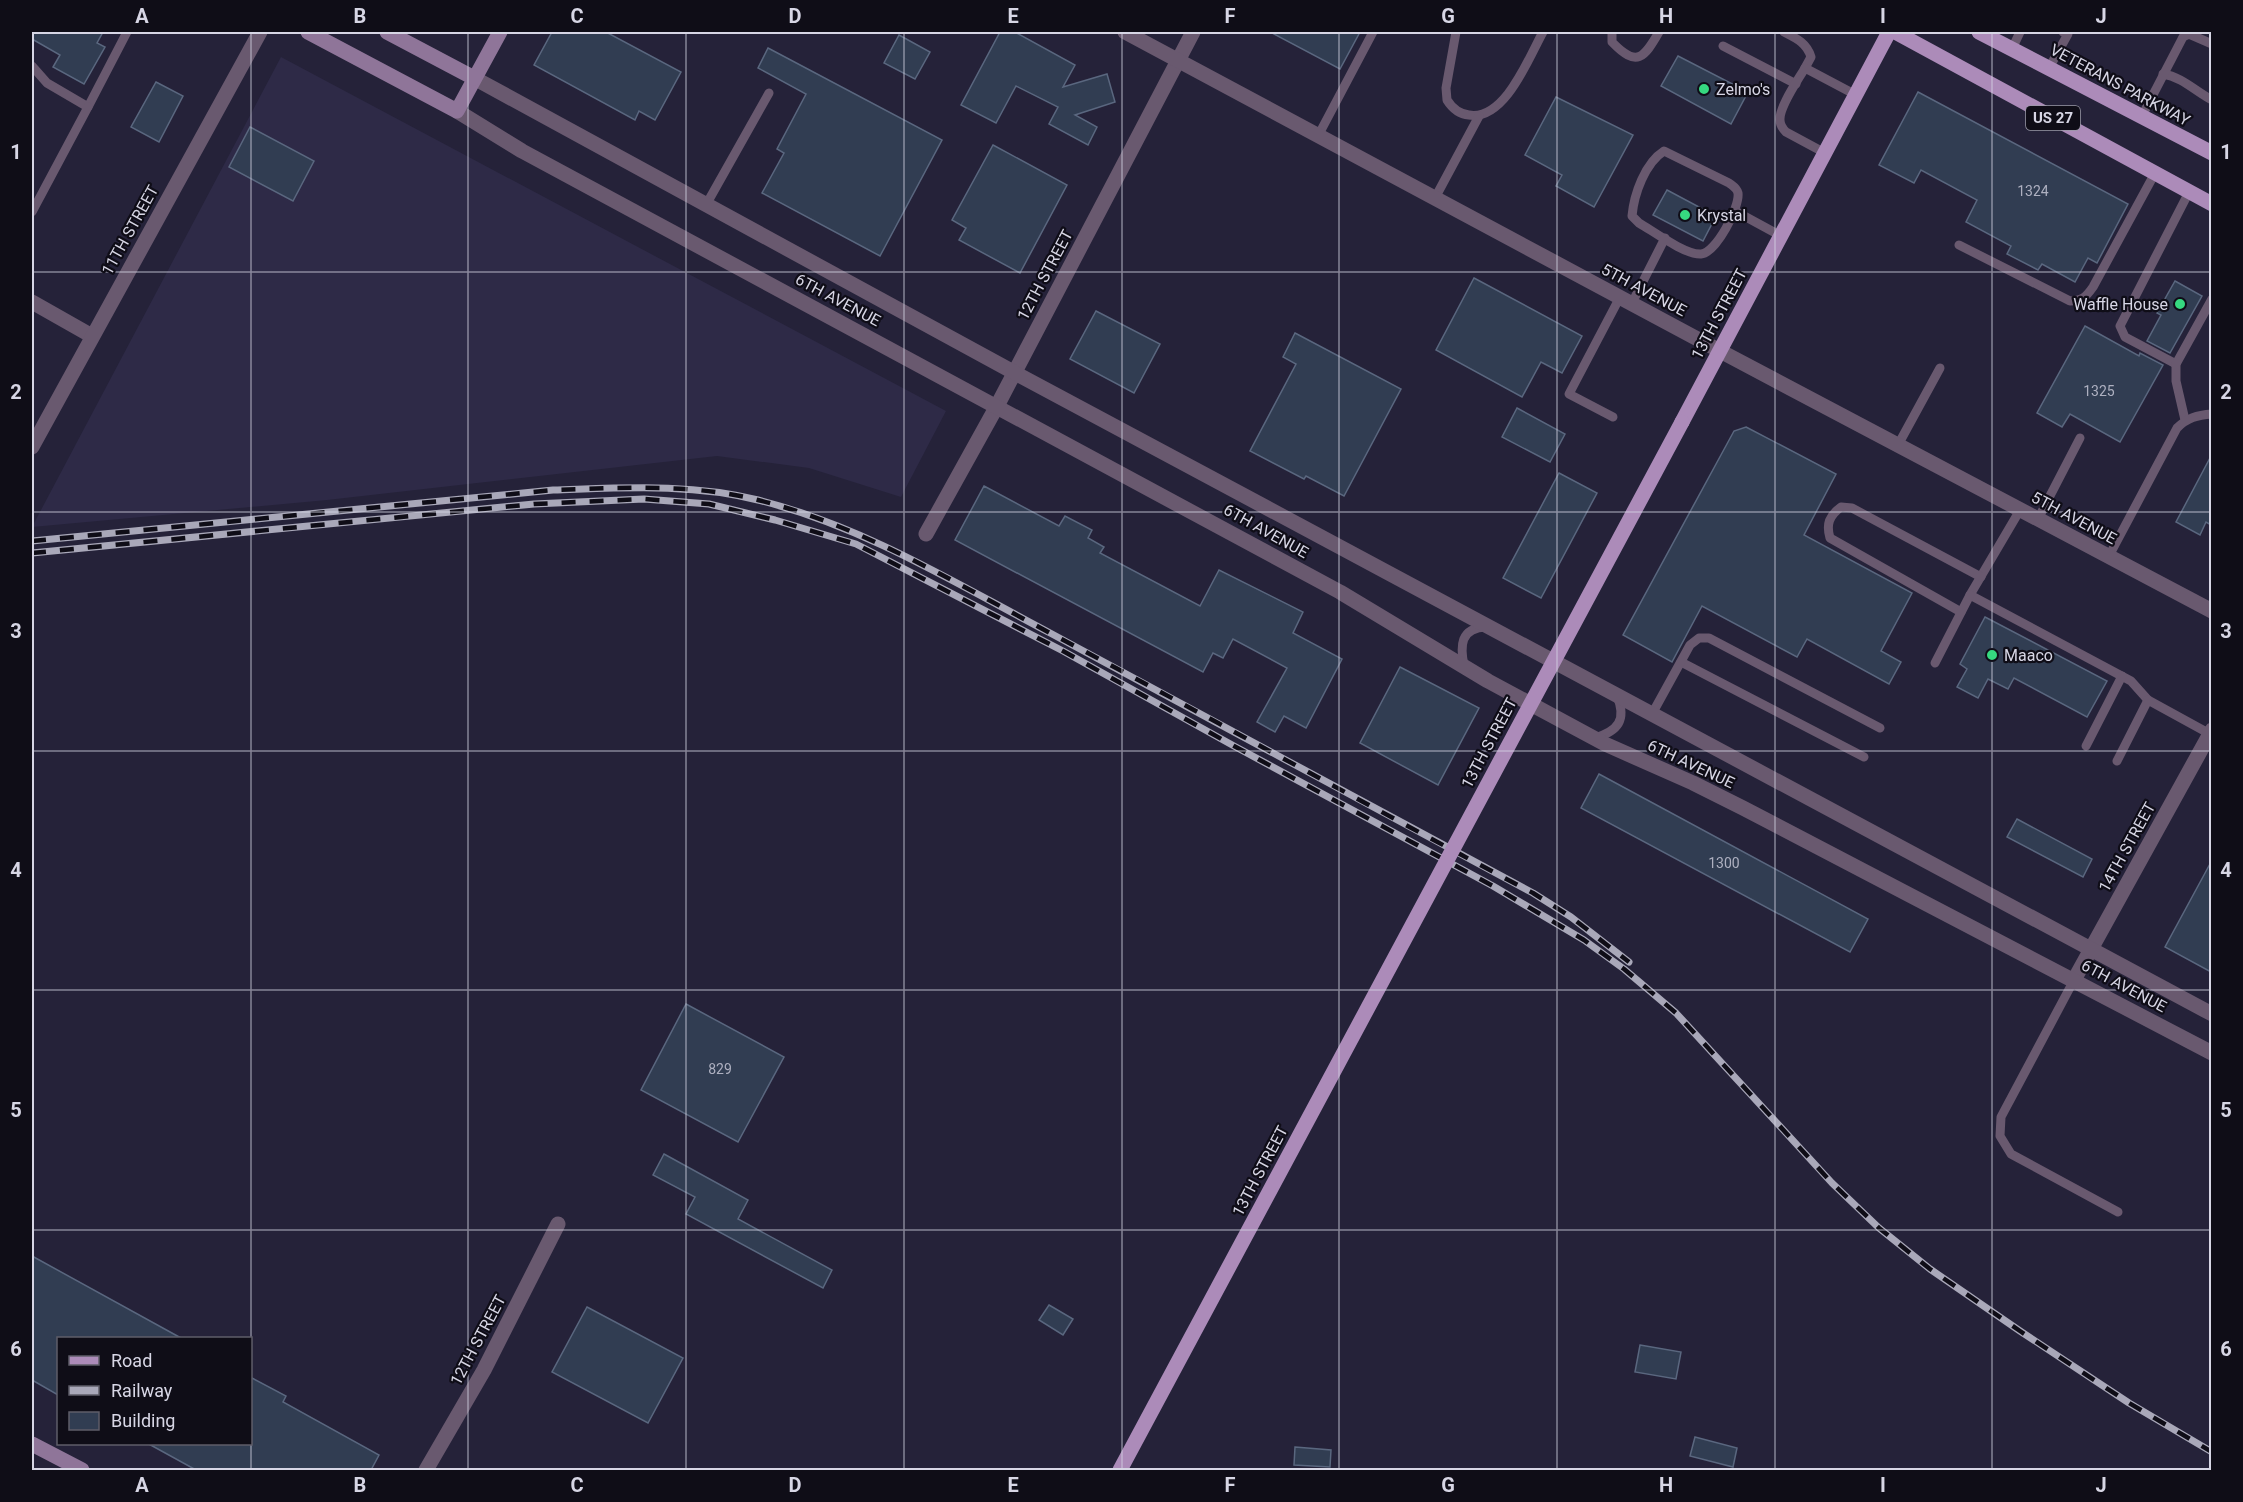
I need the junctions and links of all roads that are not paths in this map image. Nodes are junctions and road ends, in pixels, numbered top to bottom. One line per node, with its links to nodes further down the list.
1 (127, 32): 34 (lane)
2 (260, 32): 54 (street, 11TH STREET)
3 (308, 32): 35 (main road, 6TH AVENUE)
4 (387, 32): 28 (main road, 6TH AVENUE)
5 (500, 32): 28 (main road)
6 (1125, 32): 23 (street, 5TH AVENUE)
7 (1193, 32): 23 (street, 12TH STREET)
8 (1373, 32): 38 (lane)
9 (1456, 32): 36 (lane)
10 (1543, 32): 36 (lane)
11 (1612, 32): 12 (lane)
12 (1659, 32)
13 (1784, 32): 24 (lane)
14 (1889, 32): 32 (main road, 13TH STREET)
15 (1894, 32): 41 (main road, US 27)
16 (1979, 32): 22 (main road, VETERANS PARKWAY / US 27)
17 (2020, 32): 22 (lane)
18 (2068, 32): 25 (lane)
19 (2190, 33): 20 (lane); 27 (lane)
20 (2211, 44)
21 (1723, 46): 30 (lane)
22 (2012, 49): 25 (main road, VETERANS PARKWAY / US 27)
23 (1178, 60): 38 (street, 5TH AVENUE); 58 (street, 12TH STREET)
24 (1805, 68): 30 (lane); 32 (lane)
25 (2049, 68): 37 (main road, VETERANS PARKWAY / US 27)
26 (34, 69): 29 (lane); 34 (lane)
27 (2163, 74): 33 (lane); 37 (lane)
28 (474, 78): 35 (main road); 45 (street, 6TH AVENUE)
29 (32, 82)
30 (1796, 84): 39 (lane)
31 (769, 93): 45 (lane)
32 (1856, 95): 39 (main road, 13TH STREET)
33 (2211, 100)
34 (88, 107): 47 (lane)
35 (457, 111): 59 (street, 6TH AVENUE)
36 (1479, 116): 43 (lane)
37 (2142, 116): 40 (main road, VETERANS PARKWAY / US 27)
38 (1318, 136): 43 (street, 5TH AVENUE)
39 (1825, 153): 48 (main road, 13TH STREET)
40 (2211, 153)
41 (2155, 173): 42 (main road, US 27); 50 (lane)
42 (2189, 192): 44 (main road, US 27); 56 (lane)
43 (1435, 198): 52 (street, 5TH AVENUE)
44 (2211, 204)
45 (706, 206): 58 (street, 6TH AVENUE)
46 (1735, 211): 48 (lane); 49 (lane); 49 (lane)
47 (32, 212)
48 (1781, 236): 55 (main road, 13TH STREET)
49 (1665, 238): 52 (lane)
50 (1959, 245)
51 (2211, 299): 56 (lane)
52 (1626, 300): 55 (street, 5TH AVENUE); 61 (lane)
53 (32, 302): 54 (street)
54 (92, 336): 65 (street, 11TH STREET)
55 (1720, 351): 64 (street, 5TH AVENUE); 97 (main road, 13TH STREET, bridge)
56 (2176, 364): 62 (lane)
57 (1940, 368): 64 (lane)
58 (1015, 373): 59 (street, 12TH STREET); 74 (street, 6TH AVENUE)
59 (997, 406): 68 (street, 12TH STREET); 77 (street, 6TH AVENUE)
60 (2211, 414): 62 (lane)
61 (1613, 417)
62 (2185, 420): 69 (lane)
63 (2080, 438): 67 (lane)
64 (1898, 445): 66 (street, 5TH AVENUE)
65 (32, 447)
66 (2020, 510): 67 (street, 5TH AVENUE); 70 (lane)
67 (2038, 519): 69 (street, 5TH AVENUE)
68 (926, 534)
69 (2109, 556): 72 (street, 5TH AVENUE)
70 (1981, 577): 71 (lane); 73 (lane)
71 (1970, 595): 73 (lane); 78 (lane)
72 (2211, 611)
73 (1961, 612): 76 (lane)
74 (1488, 627): 77 (lane); 79 (street, 6TH AVENUE)
75 (1681, 662): 81 (lane); 82 (lane); 86 (lane)
76 (1935, 663)
77 (1464, 667): 84 (street, 6TH AVENUE)
78 (2122, 676): 80 (lane); 85 (lane)
79 (1616, 695): 81 (street, 6TH AVENUE); 84 (lane)
80 (2148, 700): 83 (lane); 87 (lane)
81 (1652, 714): 88 (street, 6TH AVENUE)
82 (1880, 728)
83 (2210, 732): 88 (street, 14TH STREET)
84 (1595, 738): 89 (street, 6TH AVENUE)
85 (2086, 746)
86 (1864, 757)
87 (2117, 761)
88 (2091, 950): 89 (street, 14TH STREET); 90 (street, 6TH AVENUE)
89 (2074, 980): 91 (street, 6TH AVENUE); 92 (lane)
90 (2211, 1014)
91 (2211, 1053)
92 (2118, 1212)
93 (558, 1224): 96 (street, 12TH STREET)
94 (32, 1444): 95 (main road)
95 (82, 1470)
96 (426, 1470)
97 (1120, 1470)

